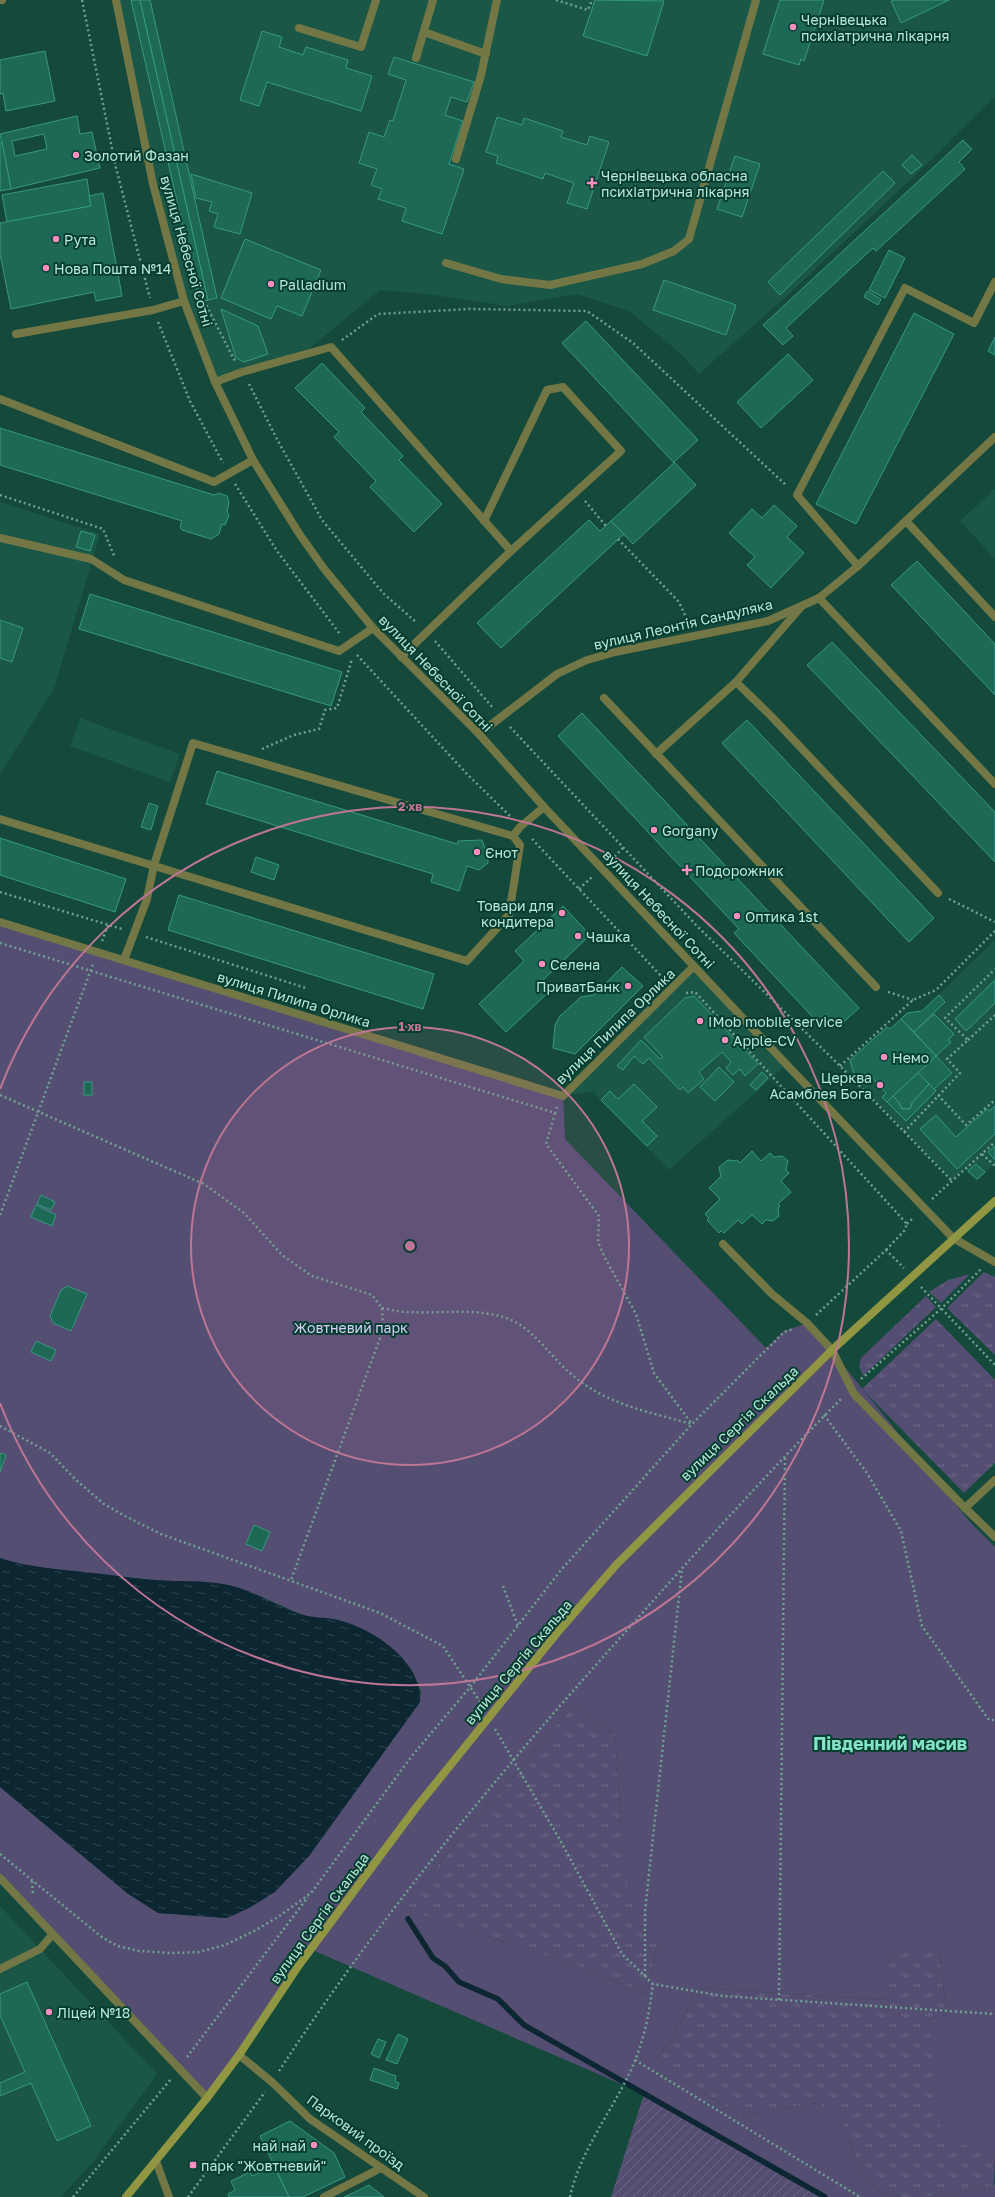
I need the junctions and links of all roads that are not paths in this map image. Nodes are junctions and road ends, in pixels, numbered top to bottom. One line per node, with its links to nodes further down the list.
1 (116, 0): 13 (street, вулиця Небесної Сотні)
2 (376, 0): 6 (street)
3 (433, 0): 7 (street)
4 (497, 0): 8 (street)
5 (756, 0): 11 (street)
6 (299, 28)
7 (424, 32): 8 (street); 9 (street)
8 (486, 54): 10 (street)
9 (416, 58)
10 (456, 159)
11 (446, 263)
12 (995, 282): 23 (street)
13 (184, 301): 14 (street); 15 (street, вулиця Небесної Сотні)
14 (16, 334)
15 (215, 382): 18 (street, вулиця Небесної Сотні); 19 (street)
16 (0, 399): 18 (street)
17 (995, 437): 20 (street, вулиця Леонтія Сандуляка)
18 (253, 460): 27 (street, вулиця Небесної Сотні)
19 (484, 521): 22 (street); 22 (street)
20 (906, 521): 23 (street, вулиця Леонтія Сандуляка); 26 (street)
21 (0, 538): 27 (street)
22 (511, 551): 28 (street)
23 (858, 566): 24 (street, вулиця Леонтія Сандуляка)
24 (820, 598): 25 (street, вулиця Леонтія Сандуляка); 33 (street)
25 (801, 607): 29 (street); 31 (street, вулиця Леонтія Сандуляка)
26 (995, 617)
27 (373, 628): 28 (street, вулиця Небесної Сотні)
28 (401, 657): 31 (street, вулиця Небесної Сотні)
29 (736, 682): 32 (street); 38 (street)
30 (604, 698): 32 (street)
31 (479, 734): 34 (street, вулиця Небесної Сотні)
32 (656, 754): 42 (street)
33 (995, 784)
34 (544, 807): 36 (street); 41 (street, вулиця Небесної Сотні)
35 (0, 819): 37 (street)
36 (513, 836): 37 (street); 37 (street)
37 (154, 865): 40 (street)
38 (938, 893)
39 (0, 922): 40 (street, вулиця Пилипа Орлика)
40 (124, 960): 41 (street, вулиця Пилипа Орлика)
41 (694, 966): 44 (street, вулиця Небесної Сотні)
42 (876, 987)
43 (995, 1201): 44 (main road, вулиця Сергія Скальда)
44 (953, 1238): 46 (street, вулиця Небесної Сотні); 47 (main road, вулиця Сергія Скальда)
45 (723, 1244): 47 (street)
46 (992, 1260)
47 (832, 1350): 49 (street); 54 (main road, вулиця Сергія Скальда)
48 (995, 1480): 49 (street)
49 (965, 1508): 50 (street)
50 (995, 1537)
51 (0, 1878): 52 (street)
52 (52, 1935): 53 (street); 55 (street)
53 (0, 1969)
54 (239, 2056): 55 (main road, вулиця Сергія Скальда); 57 (street, Парковий проїзд)
55 (207, 2098): 56 (main road, вулиця Сергія Скальда)
56 (156, 2161): 58 (main road, вулиця Сергія Скальда); 59 (street)
57 (381, 2168): 60 (street); 61 (street, Парковий проїзд)
58 (126, 2197)
59 (169, 2197)
60 (324, 2197)
61 (424, 2197)

